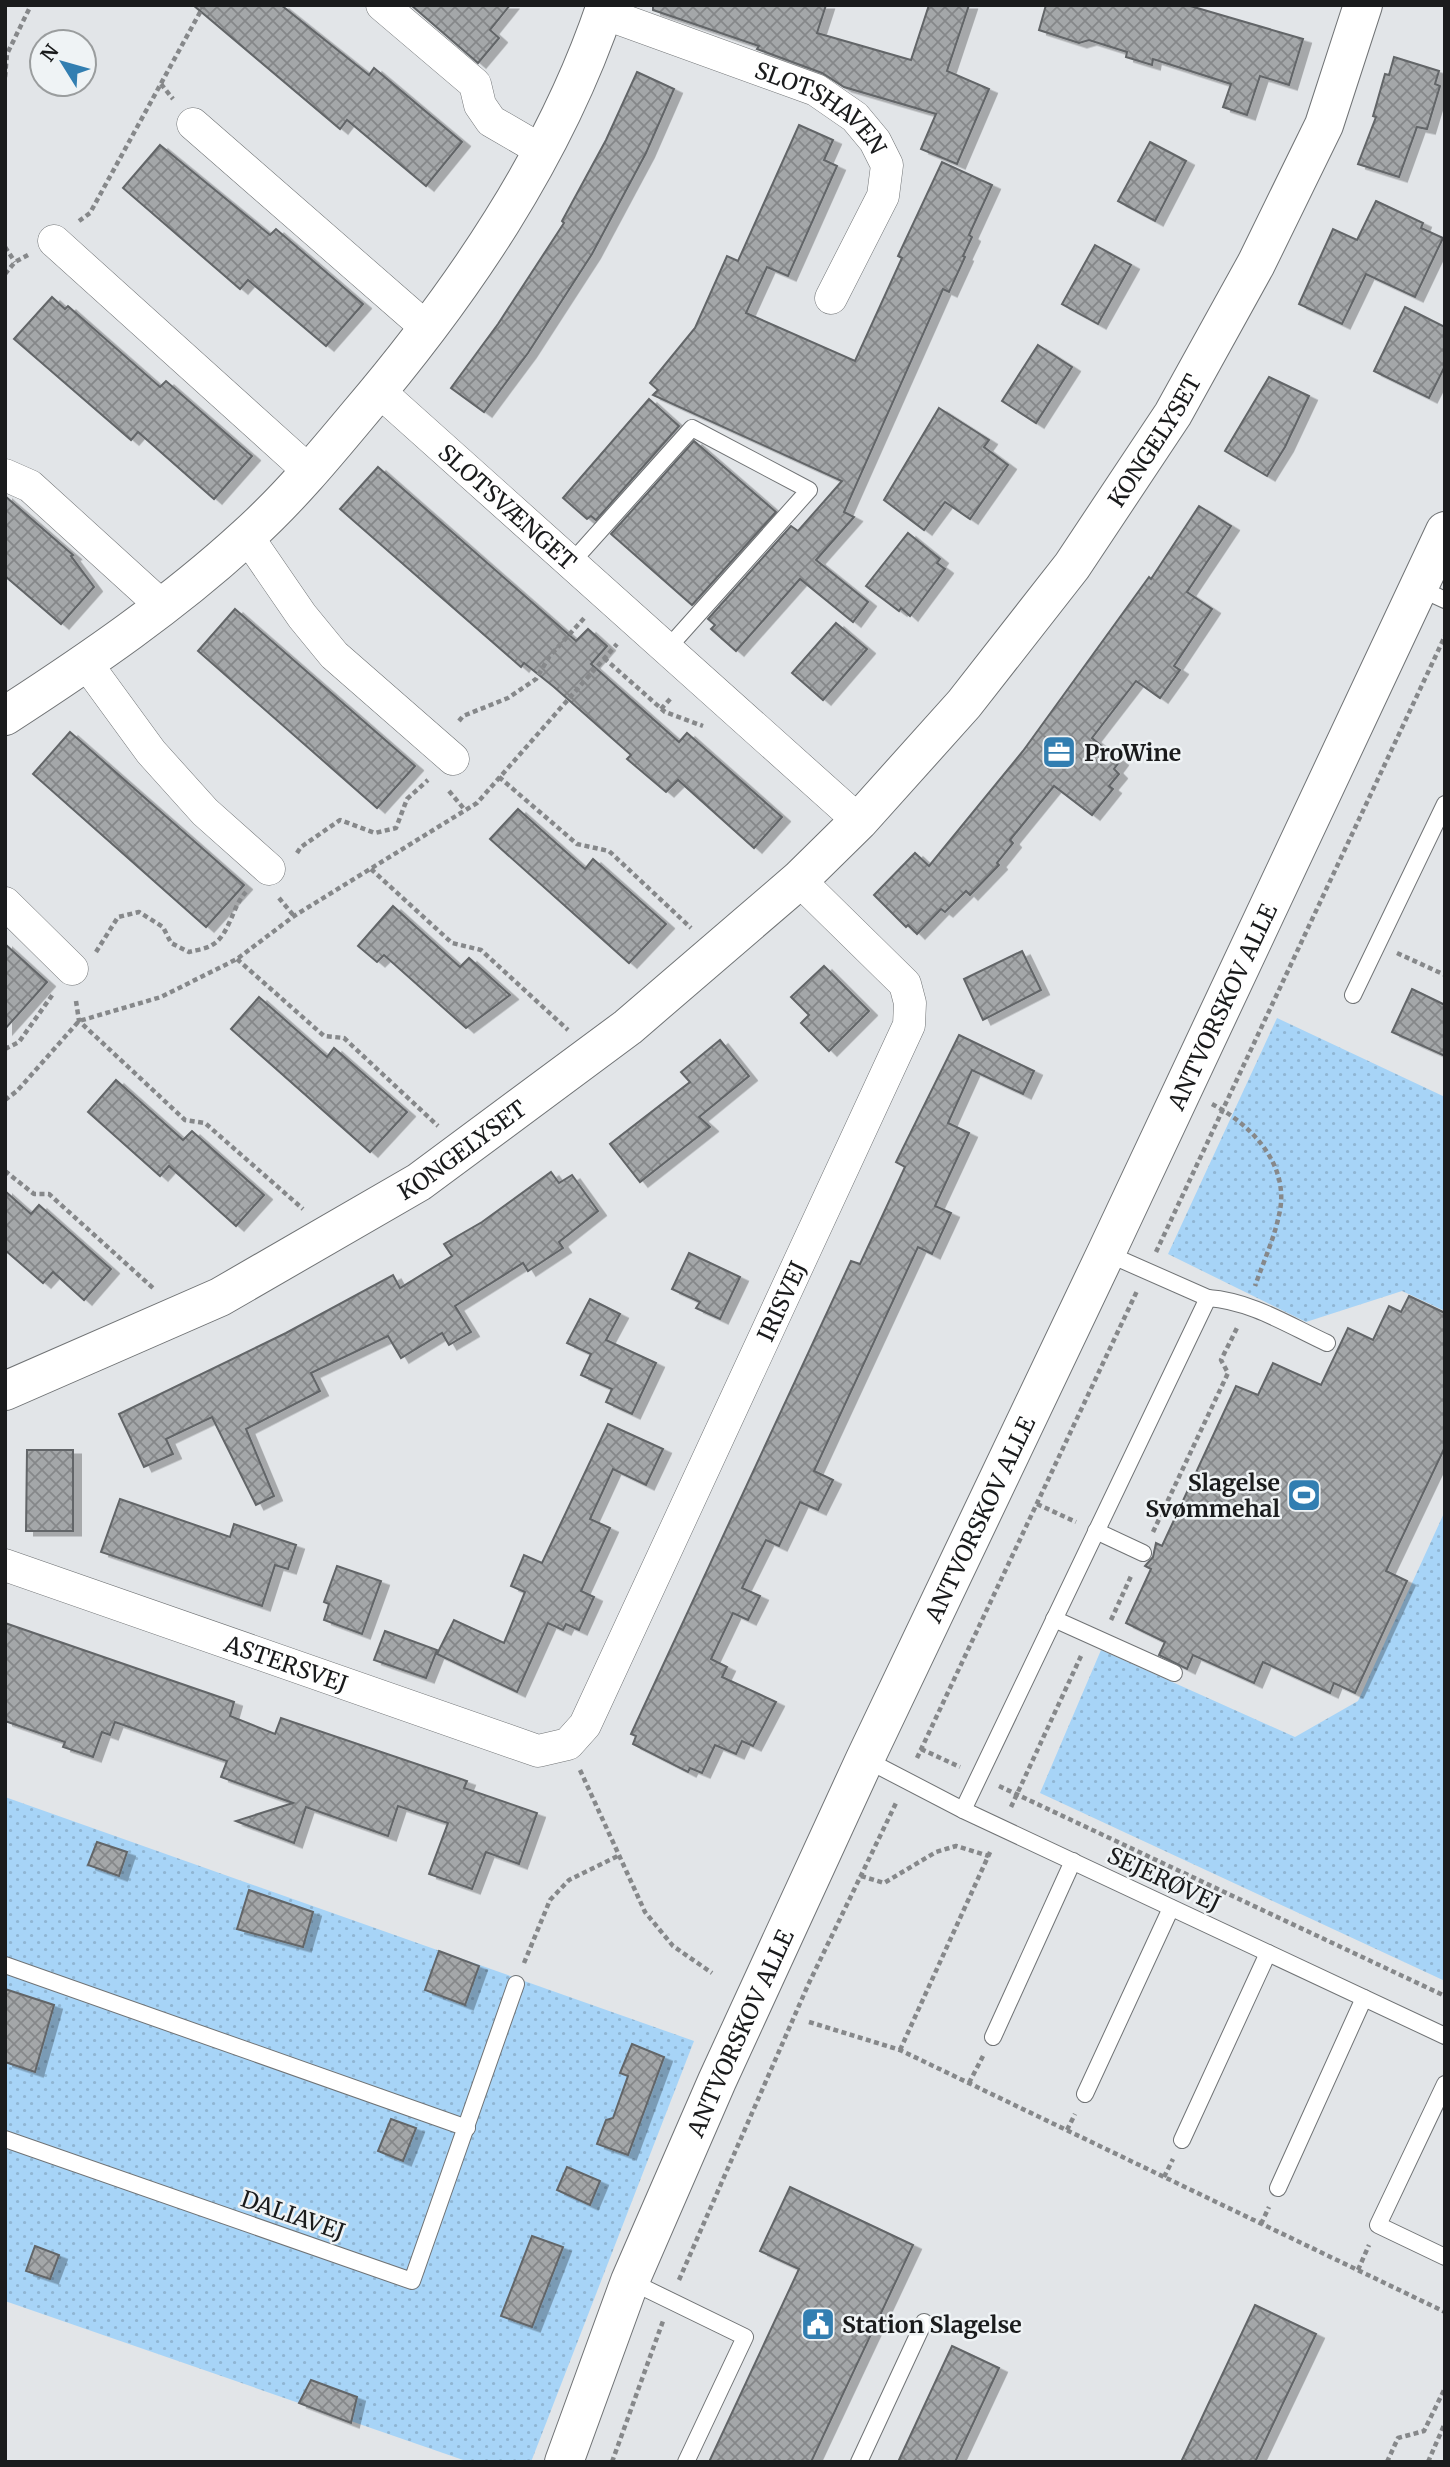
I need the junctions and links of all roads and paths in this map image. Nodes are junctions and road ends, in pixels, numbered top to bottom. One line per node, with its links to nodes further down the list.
1 (31, 5): 6 (path)
2 (204, 5): 9 (path)
3 (382, 5): 8 (street)
4 (1363, 5): 34 (street, KONGELYSET)
5 (605, 9): 8 (street); 13 (street, SLOTSHAVEN)
6 (5, 77)
7 (193, 124): 14 (street)
8 (541, 150): 14 (street)
9 (54, 242): 11 (path); 16 (street)
10 (5, 247): 11 (path)
11 (15, 262): 12 (path)
12 (5, 274)
13 (831, 298)
14 (429, 330): 15 (street)
15 (379, 391): 16 (street); 20 (street, SLOTSVÆNGET)
16 (310, 472): 19 (street)
17 (5, 475): 23 (street)
18 (1445, 531): 21 (street, ANTVORSKOV ALLE)
19 (247, 536): 23 (street); 31 (street)
20 (571, 563): 22 (street, SLOTSVÆNGET); 26 (lane)
21 (1431, 594): 52 (street, ANTVORSKOV ALLE)
22 (606, 595): 24 (street, SLOTSVÆNGET); 31 (path)
23 (163, 607): 28 (street)
24 (637, 622): 26 (street); 27 (path)
25 (1445, 636): 53 (path)
26 (667, 649): 34 (street)
27 (604, 658): 30 (path); 32 (path)
28 (86, 663): 29 (street); 35 (street)
29 (5, 716)
30 (710, 732)
31 (444, 752)
32 (499, 777): 36 (path); 40 (path)
33 (1445, 804): 39 (lane)
34 (859, 821): 37 (street, KONGELYSET)
35 (269, 869)
36 (371, 869): 41 (path); 47 (path)
37 (799, 880): 40 (street, KONGELYSET); 64 (street, IRISVEJ)
38 (5, 903): 42 (street)
39 (1377, 944): 43 (path); 44 (lane)
40 (716, 952): 47 (street, KONGELYSET)
41 (237, 959): 45 (path); 49 (path)
42 (72, 968): 46 (path)
43 (1445, 975)
44 (1353, 995)
45 (79, 1021): 48 (path); 51 (path)
46 (5, 1049)
47 (594, 1053): 49 (street, KONGELYSET)
48 (5, 1100)
49 (463, 1149): 51 (street, KONGELYSET)
50 (5, 1171): 55 (path)
51 (330, 1233): 55 (street, KONGELYSET)
52 (1106, 1253): 53 (lane); 66 (street, ANTVORSKOV ALLE)
53 (1147, 1271): 54 (lane); 58 (path)
54 (1208, 1298): 56 (lane); 59 (lane)
55 (182, 1314): 57 (street, KONGELYSET)
56 (1327, 1343)
57 (5, 1391)
58 (1038, 1503): 59 (path); 65 (path)
59 (1096, 1531): 60 (lane); 62 (lane)
60 (1143, 1553)
61 (5, 1565): 64 (street, ASTERSVEJ)
62 (1054, 1619): 63 (lane); 67 (lane)
63 (1174, 1672)
64 (568, 1744): 70 (path)
65 (921, 1749): 67 (path); 68 (path)
66 (865, 1759): 68 (lane, SEJERØVEJ); 91 (street, ANTVORSKOV ALLE)
67 (979, 1776): 69 (lane); 79 (path)
68 (907, 1780): 69 (lane, SEJERØVEJ); 73 (path)
69 (963, 1810): 72 (lane, SEJERØVEJ)
70 (618, 1856): 77 (path); 78 (path)
71 (989, 1856): 73 (path)
72 (1073, 1861): 74 (lane, SEJERØVEJ); 83 (lane)
73 (861, 1876): 92 (path)
74 (1171, 1908): 75 (lane, SEJERØVEJ); 85 (lane)
75 (1268, 1953): 80 (lane, SEJERØVEJ); 88 (lane)
76 (5, 1965): 86 (lane)
77 (712, 1973)
78 (516, 1984): 86 (lane, DALIAVEJ)
79 (1445, 1996)
80 (1364, 1998): 82 (lane, SEJERØVEJ); 89 (lane)
81 (809, 2022): 93 (path)
82 (1445, 2036)
83 (993, 2037)
84 (1445, 2084): 90 (lane)
85 (1085, 2094)
86 (467, 2128): 87 (lane, DALIAVEJ)
87 (5, 2139)
88 (1182, 2140)
89 (1278, 2188)
90 (1445, 2257)
91 (630, 2281): 92 (lane); 97 (street, ANTVORSKOV ALLE)
92 (670, 2301): 98 (path); 99 (lane)
93 (1445, 2312)
94 (924, 2322): 100 (lane)
95 (1445, 2388): 101 (path)
96 (1445, 2423): 102 (path)
97 (565, 2462)
98 (612, 2462)
99 (686, 2462)
100 (859, 2462)
101 (1387, 2462)
102 (1428, 2462)

